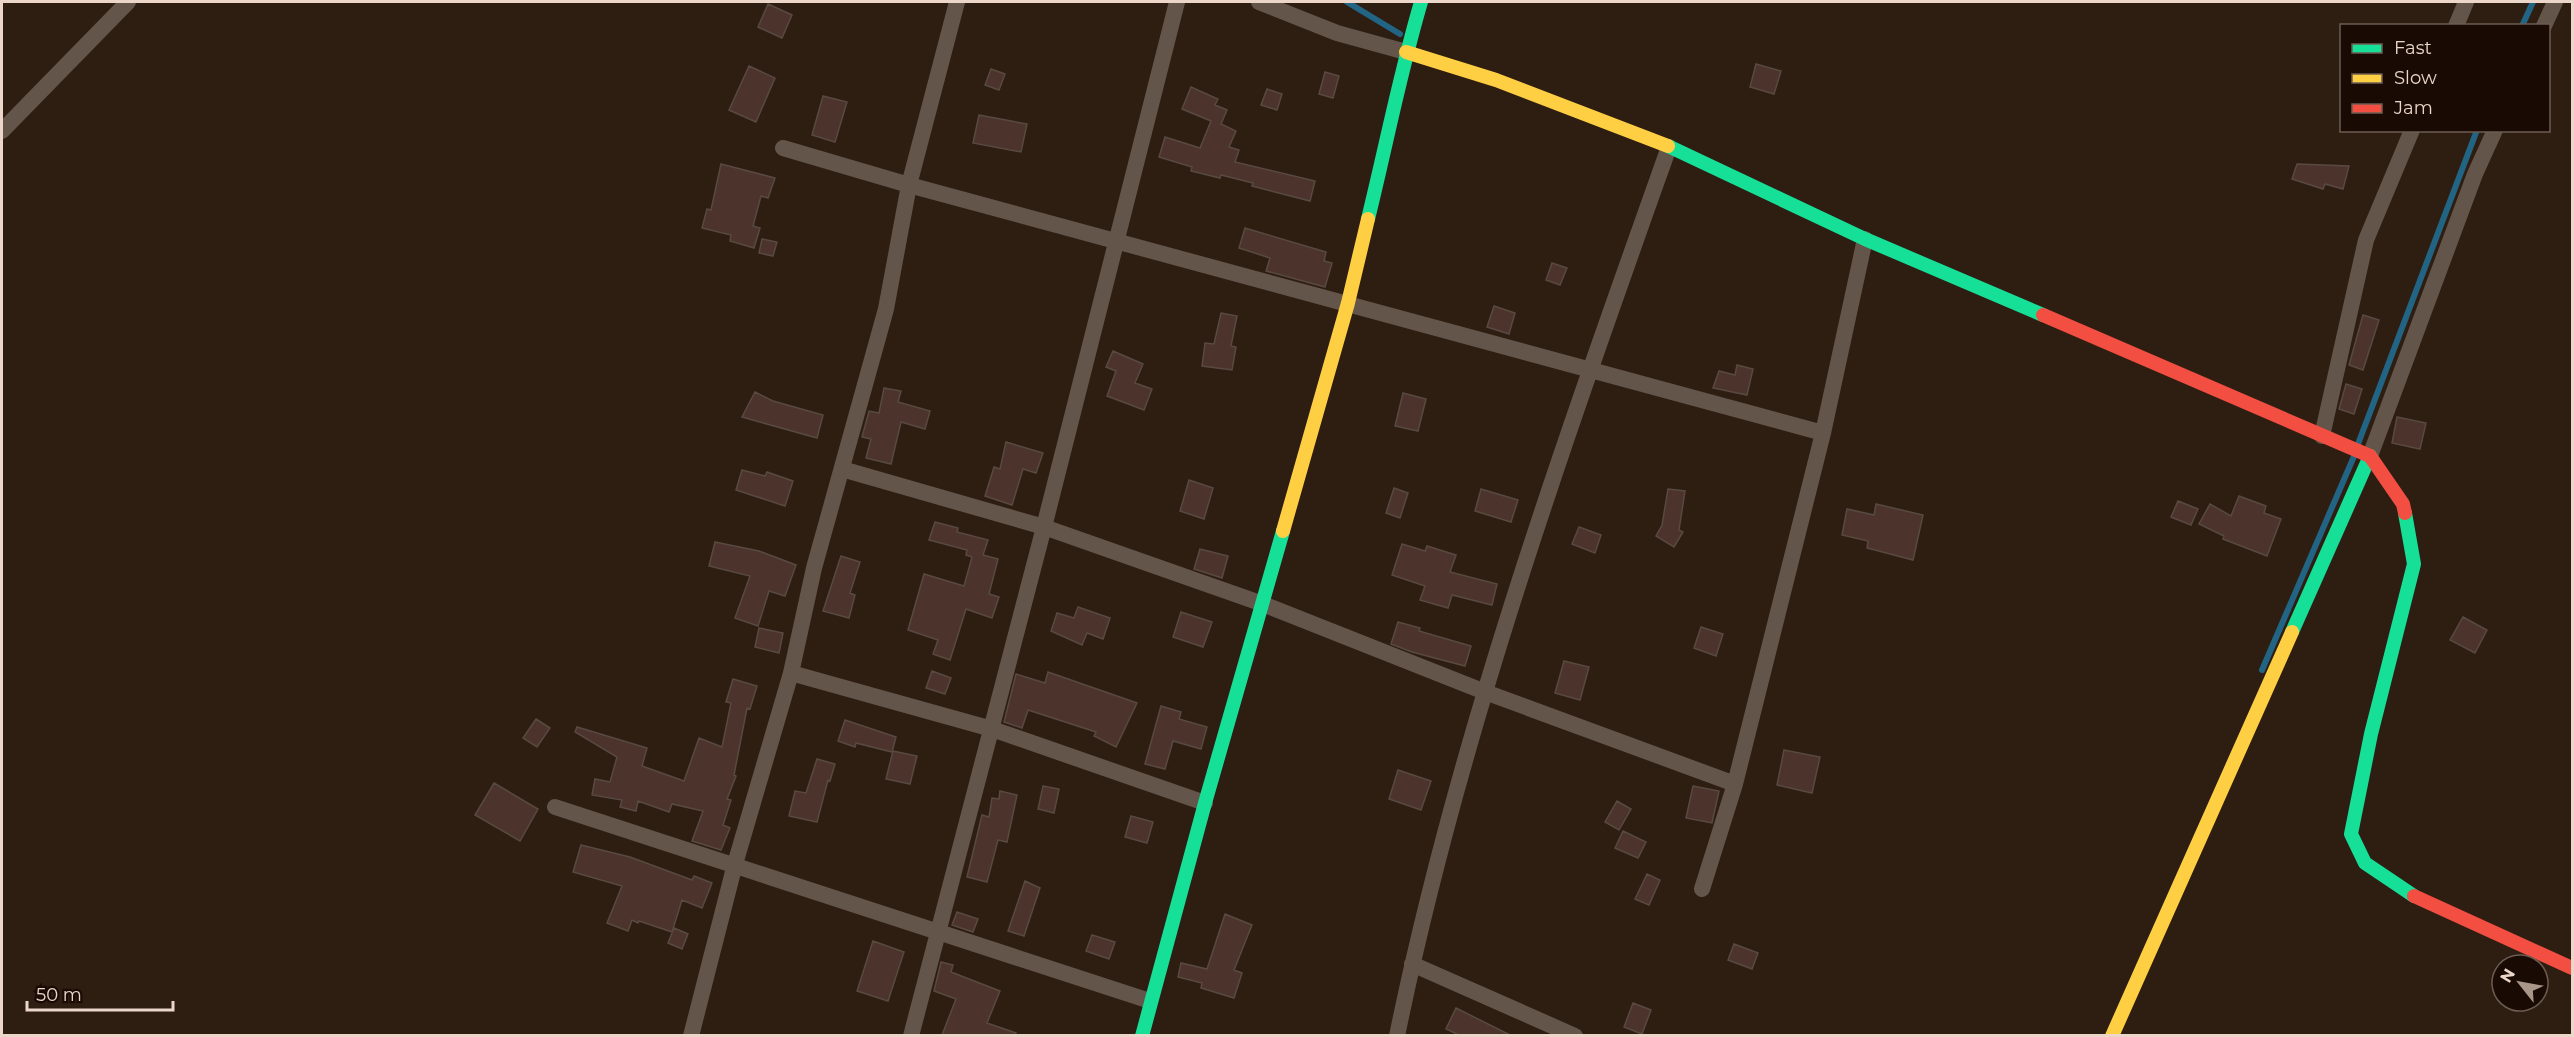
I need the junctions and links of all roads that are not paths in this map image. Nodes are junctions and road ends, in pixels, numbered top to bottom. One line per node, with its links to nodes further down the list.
1 (128, 2): 11 (street)
2 (957, 2): 16 (street)
3 (1177, 2): 18 (street)
4 (1259, 2): 10 (street)
5 (1421, 2): 10 (street)
6 (2466, 2): 8 (street)
7 (2555, 2): 9 (street)
8 (2457, 24)
9 (2545, 24)
10 (1406, 52): 14 (street); 19 (street)
11 (2, 131)
12 (2411, 132): 22 (street)
13 (2494, 132): 23 (street)
14 (1669, 147): 17 (street); 20 (street)
15 (783, 148): 16 (street)
16 (909, 185): 18 (street); 24 (street)
17 (1865, 239): 21 (street); 22 (street)
18 (1115, 240): 19 (street); 25 (street)
19 (1348, 303): 20 (street); 26 (street)
20 (1590, 369): 21 (street); 28 (street)
21 (1823, 433): 30 (street)
22 (2322, 436): 23 (street)
23 (2369, 456): 37 (street); 44 (street)
24 (842, 469): 25 (street); 27 (street)
25 (1044, 527): 26 (street); 29 (street)
26 (1263, 604): 28 (street); 31 (street)
27 (791, 673): 29 (street); 33 (street)
28 (1485, 692): 30 (street); 36 (street)
29 (992, 729): 31 (street); 35 (street)
30 (1735, 784): 34 (street)
31 (1205, 803): 38 (street)
32 (555, 807): 33 (street)
33 (735, 864): 35 (street); 39 (street)
34 (1702, 889)
35 (938, 931): 38 (street); 40 (street)
36 (1412, 964): 42 (street); 43 (street)
37 (2572, 968)
38 (1150, 1001): 41 (street)
39 (691, 1035)
40 (911, 1035)
41 (1142, 1035)
42 (1397, 1035)
43 (1575, 1035)
44 (2112, 1035)

